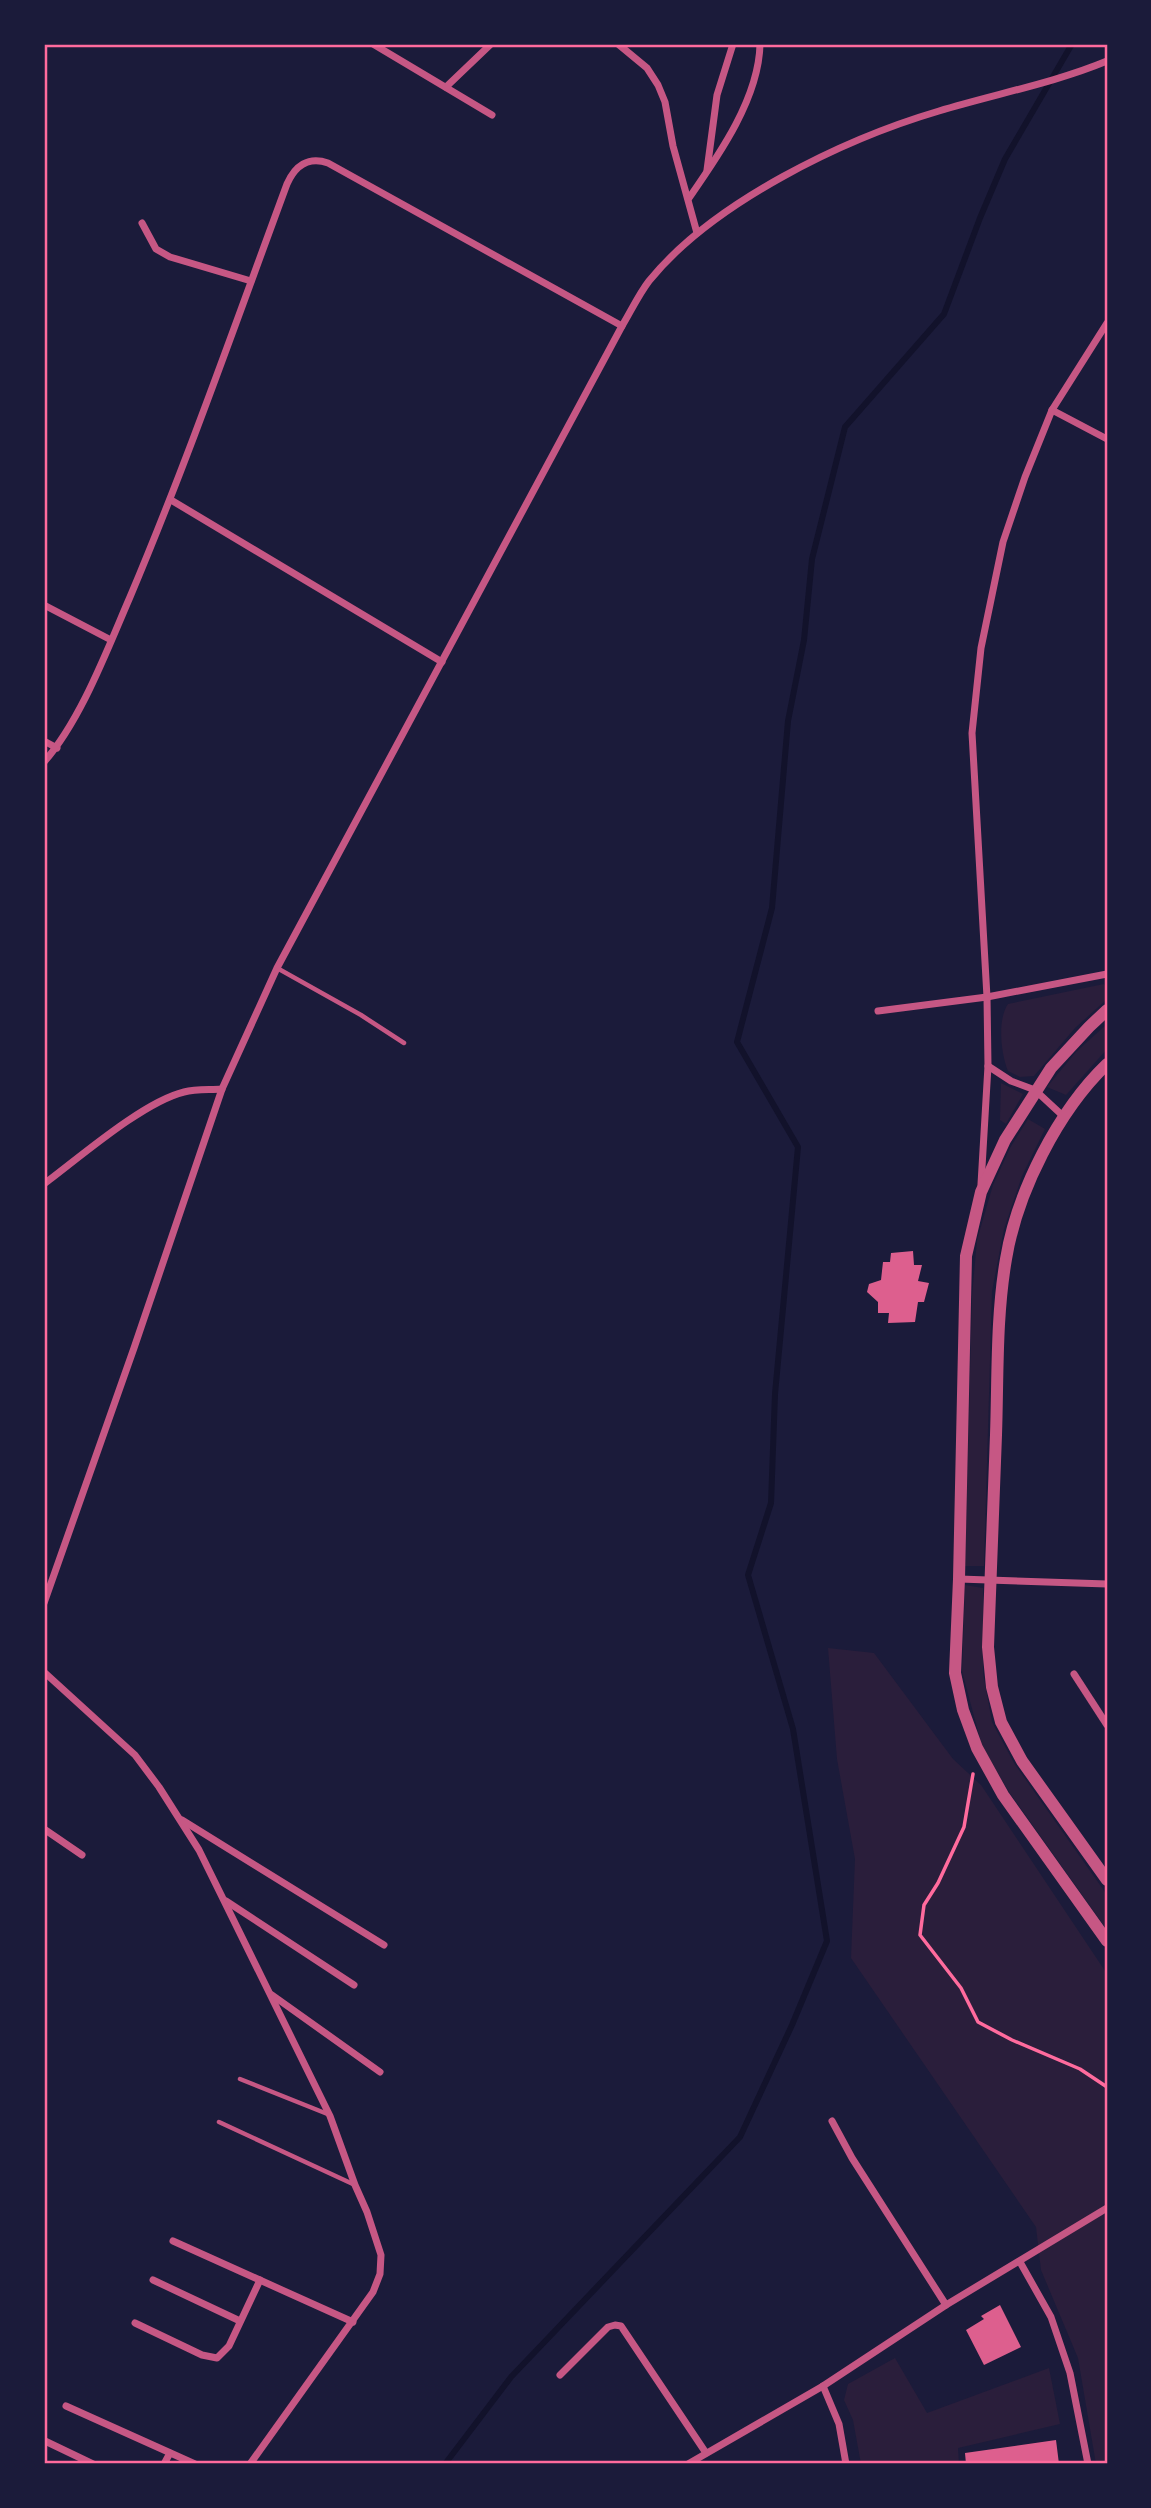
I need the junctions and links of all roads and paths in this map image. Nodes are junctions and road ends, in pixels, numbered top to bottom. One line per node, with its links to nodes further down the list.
1 (373, 44): 7 (street)
2 (491, 44): 7 (street)
3 (618, 44): 10 (street)
4 (733, 44): 9 (street)
5 (760, 44): 9 (street)
6 (1107, 61): 12 (street)
7 (446, 87): 8 (street)
8 (492, 115)
9 (707, 172): 10 (street)
10 (689, 198): 12 (street)
11 (142, 223): 13 (street)
12 (697, 233): 15 (street)
13 (251, 281): 15 (street); 18 (street)
14 (1107, 323): 16 (street)
15 (622, 326): 21 (street)
16 (1052, 410): 17 (street); 27 (street)
17 (1107, 439)
18 (171, 500): 20 (street); 21 (street)
19 (44, 605): 20 (street)
20 (111, 640): 23 (street)
21 (442, 662): 25 (street)
22 (44, 741): 23 (street)
23 (57, 748): 24 (street)
24 (44, 762)
25 (277, 968): 30 (lane); 33 (street)
26 (1107, 974): 27 (street)
27 (987, 997): 29 (street); 32 (street)
28 (1107, 1010): 34 (street)
29 (878, 1011)
30 (404, 1043)
31 (1107, 1064): 35 (street)
32 (988, 1066): 34 (street); 37 (street)
33 (222, 1089): 36 (street); 41 (street)
34 (1035, 1090): 35 (street); 37 (street)
35 (1063, 1116): 39 (street)
36 (44, 1184)
37 (981, 1192): 38 (street)
38 (960, 1579): 39 (street); 45 (street)
39 (991, 1580): 40 (street); 49 (street)
40 (1107, 1584)
41 (45, 1596)
42 (44, 1672): 46 (street)
43 (1074, 1674): 44 (street)
44 (1107, 1725)
45 (977, 1748): 51 (street); 57 (path)
46 (180, 1819): 50 (street); 52 (street)
47 (44, 1829): 48 (street)
48 (82, 1855)
49 (1107, 1880)
50 (225, 1900): 53 (street); 54 (street)
51 (1107, 1941)
52 (384, 1945)
53 (354, 1985)
54 (269, 1993): 55 (street); 58 (street)
55 (380, 2072)
56 (240, 2079): 58 (lane)
57 (1107, 2087)
58 (330, 2116): 61 (street)
59 (219, 2122): 61 (lane)
60 (832, 2122): 67 (street)
61 (355, 2185): 69 (street)
62 (1107, 2208): 64 (street)
63 (173, 2241): 66 (street)
64 (1020, 2262): 67 (street); 83 (street)
65 (153, 2280): 68 (street)
66 (260, 2280): 68 (street); 69 (street)
67 (947, 2305): 72 (street)
68 (240, 2321): 70 (street)
69 (353, 2322): 80 (street)
70 (135, 2323)
71 (560, 2375): 76 (street)
72 (823, 2386): 76 (street); 82 (street)
73 (66, 2406): 75 (street)
74 (45, 2441): 77 (street)
75 (170, 2453): 78 (street); 79 (street)
76 (706, 2453): 81 (street)
77 (93, 2464)
78 (164, 2464)
79 (195, 2464)
80 (250, 2464)
81 (688, 2464)
82 (846, 2464)
83 (1088, 2464)

